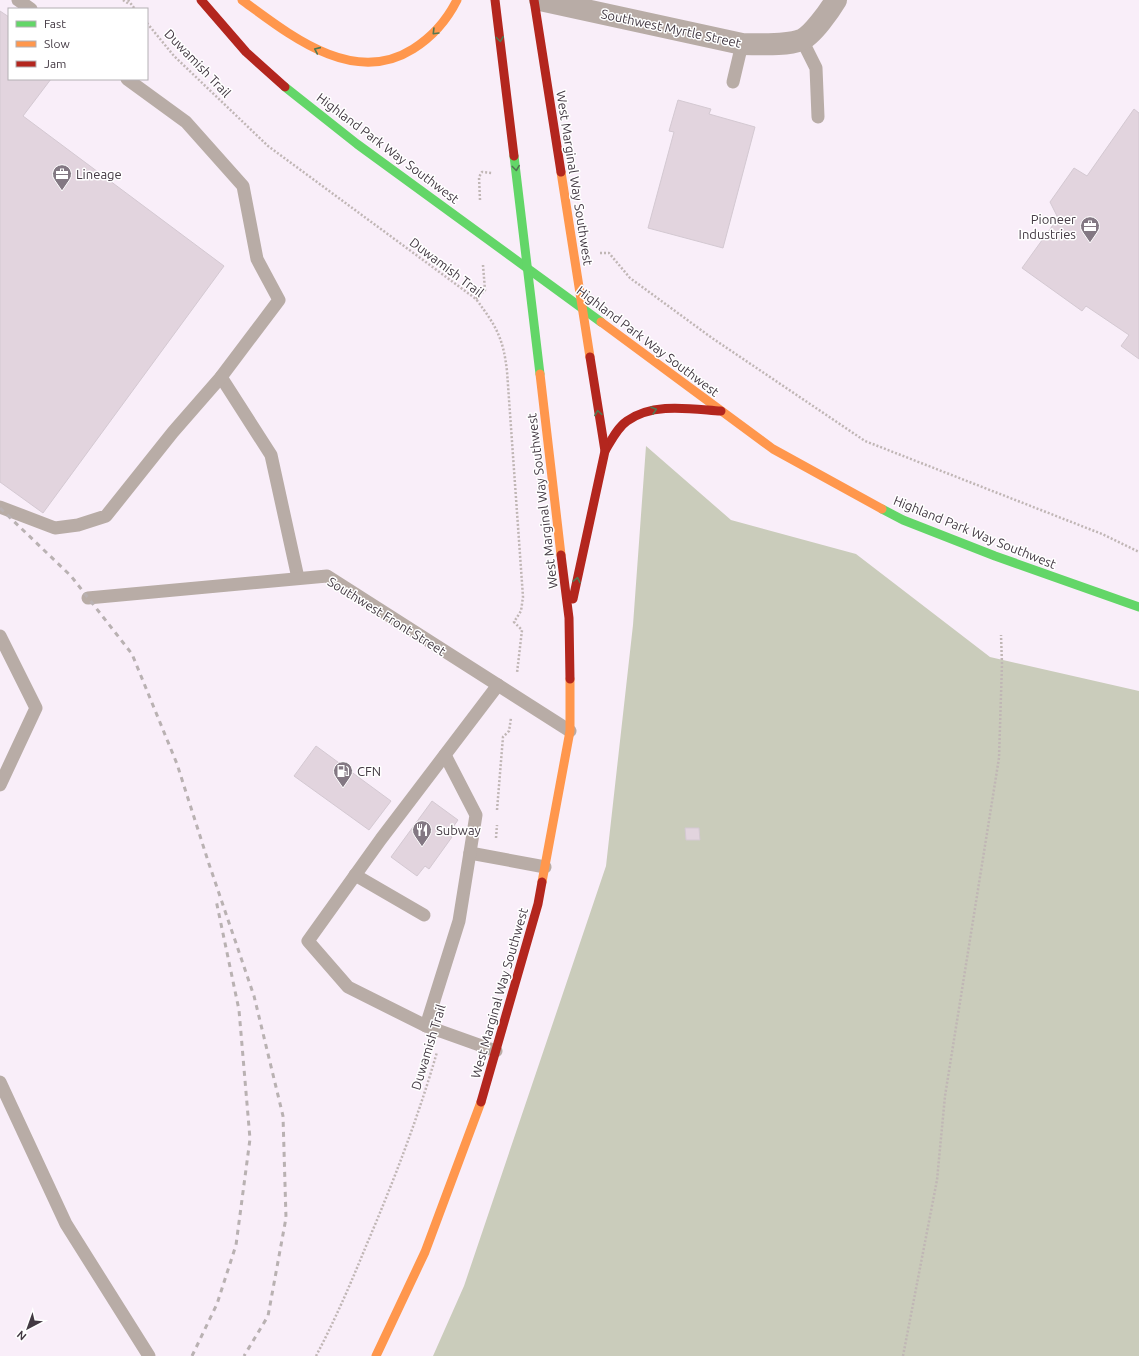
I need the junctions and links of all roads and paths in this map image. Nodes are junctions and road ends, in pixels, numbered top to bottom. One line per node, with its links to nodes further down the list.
1 (18, 0): 12 (lane)
2 (123, 0): 11 (path)
3 (128, 0): 11 (path)
4 (201, 0): 20 (main road, Highland Park Way Southwest)
5 (242, 0): 6 (main road, one-way to 5)
6 (456, 0)
7 (495, 0): 20 (main road, West Marginal Way Southwest, one-way to 20)
8 (534, 0): 23 (main road, West Marginal Way Southwest)
9 (540, 0): 15 (street, Southwest Myrtle Street)
10 (836, 0): 14 (street)
11 (132, 6)
12 (30, 8)
13 (148, 25): 22 (path, Duwamish Trail)
14 (802, 40): 15 (street, Southwest Myrtle Street); 18 (lane)
15 (742, 44): 17 (lane)
16 (128, 80): 24 (lane)
17 (733, 82)
18 (818, 118)
19 (602, 254): 28 (path)
20 (528, 267): 23 (main road, Highland Park Way Southwest); 32 (main road, West Marginal Way Southwest)
21 (485, 290): 22 (path)
22 (476, 299): 33 (path, Duwamish Trail)
23 (582, 307): 25 (main road, Highland Park Way Southwest); 26 (main road, West Marginal Way Southwest, one-way to 23)
24 (221, 377): 27 (lane); 29 (lane)
25 (721, 412): 26 (main road, one-way to 25); 31 (main road, Highland Park Way Southwest)
26 (604, 451): 32 (main road, West Marginal Way Southwest, one-way to 26)
27 (0, 507)
28 (1139, 552)
29 (298, 578): 30 (lane, Southwest Front Street); 36 (lane, Southwest Front Street)
30 (88, 598)
31 (1139, 607)
32 (569, 618): 38 (main road, West Marginal Way Southwest)
33 (522, 630)
34 (0, 636): 40 (lane)
35 (1002, 636): 55 (path)
36 (498, 685): 38 (lane, Southwest Front Street); 39 (lane)
37 (509, 731): 41 (path)
38 (570, 731): 45 (main road, West Marginal Way Southwest)
39 (445, 755): 43 (lane); 46 (lane)
40 (0, 785)
41 (497, 812)
42 (497, 819): 44 (path)
43 (470, 853): 44 (lane); 48 (lane)
44 (493, 858): 45 (lane)
45 (545, 867): 50 (main road, West Marginal Way Southwest)
46 (355, 875): 47 (lane); 48 (lane)
47 (424, 915)
48 (426, 1026): 49 (lane)
49 (443, 1032): 50 (lane); 53 (path, Duwamish Trail)
50 (496, 1051): 54 (main road, West Marginal Way Southwest)
51 (0, 1082): 52 (lane)
52 (149, 1356)
53 (316, 1356)
54 (376, 1356)
55 (903, 1356)

